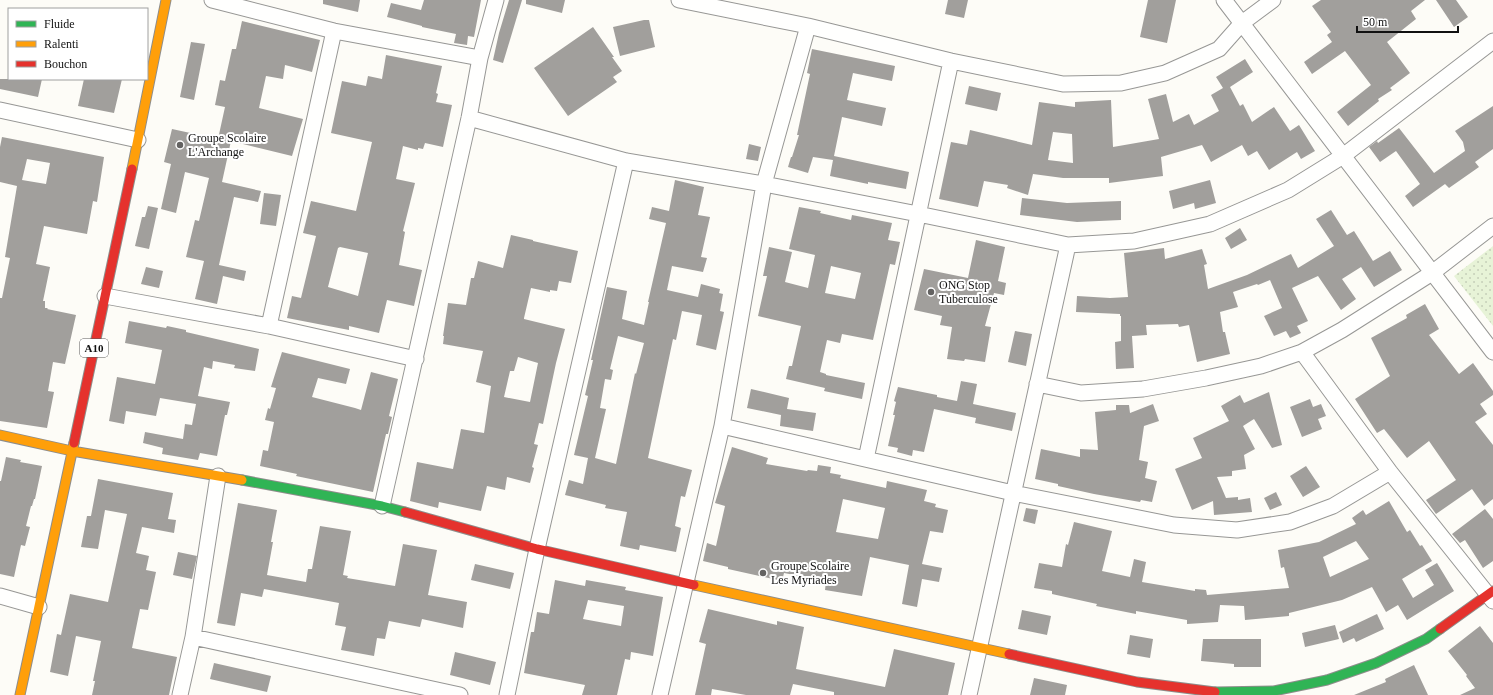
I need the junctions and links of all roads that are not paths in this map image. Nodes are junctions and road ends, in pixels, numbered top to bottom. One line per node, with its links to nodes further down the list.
1 (166, 0): 16 (street, A10)
2 (212, 0): 10 (street)
3 (496, 0): 12 (street)
4 (679, 0): 7 (street)
5 (1224, 0): 8 (street)
6 (1273, 0): 8 (street)
7 (748, 7): 9 (street)
8 (1242, 23): 13 (street); 17 (street)
9 (808, 26): 13 (street); 19 (street)
10 (334, 31): 12 (street); 25 (street)
11 (1493, 41): 17 (street)
12 (480, 58): 15 (street)
13 (951, 61): 20 (street)
14 (0, 110): 16 (street)
15 (469, 118): 18 (street); 28 (street)
16 (138, 140): 24 (street, A10)
17 (1343, 156): 22 (street); 23 (street)
18 (626, 161): 19 (street); 38 (street)
19 (764, 184): 20 (street); 30 (street)
20 (918, 214): 22 (street); 33 (street)
21 (1493, 226): 23 (street)
22 (1068, 245): 29 (street)
23 (1432, 272): 26 (street); 27 (street)
24 (105, 296): 25 (street); 32 (street, A10)
25 (269, 326): 28 (street)
26 (1302, 352): 29 (street); 34 (street)
27 (1493, 352)
28 (416, 359): 37 (street)
29 (1037, 384): 36 (street)
30 (722, 426): 33 (street); 39 (street)
31 (0, 435): 32 (street)
32 (72, 451): 35 (street); 42 (street, A10)
33 (866, 458): 36 (street)
34 (1390, 472): 36 (street); 40 (street)
35 (218, 476): 37 (street); 43 (street)
36 (1013, 493): 44 (street)
37 (382, 506): 38 (street)
38 (537, 549): 39 (street); 49 (street)
39 (686, 583): 44 (street); 50 (street)
40 (1491, 595): 45 (street)
41 (0, 596): 42 (street)
42 (39, 607): 46 (street, A10)
43 (193, 637): 47 (street); 48 (street)
44 (980, 648): 45 (street); 51 (street)
45 (1135, 688)
46 (20, 695)
47 (180, 695)
48 (460, 695)
49 (507, 695)
50 (660, 695)
51 (969, 695)

